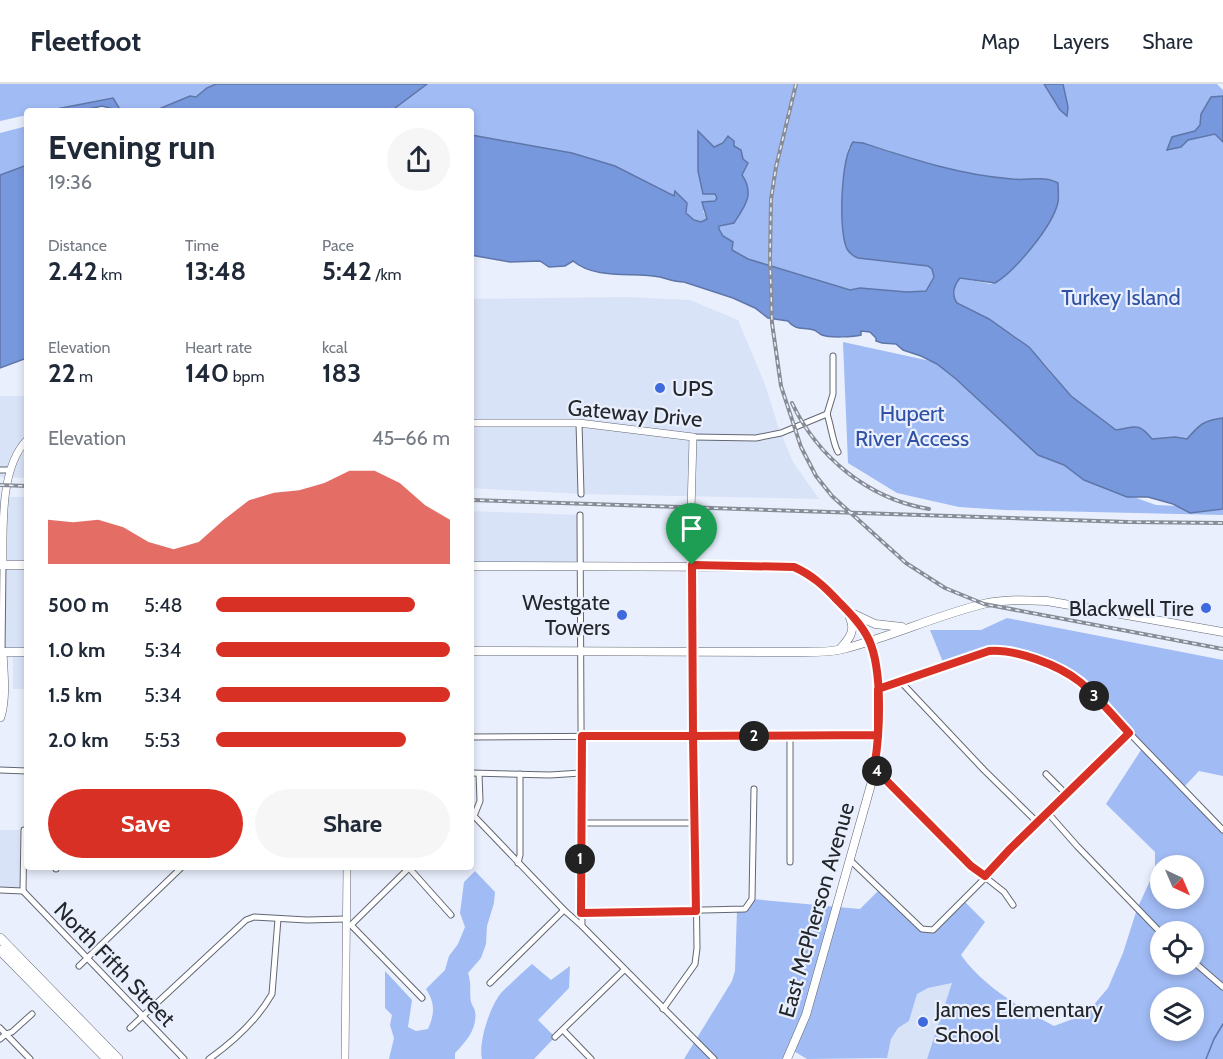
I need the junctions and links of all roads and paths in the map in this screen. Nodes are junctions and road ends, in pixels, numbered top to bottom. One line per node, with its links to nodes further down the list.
1 (833, 356): 2 (street)
2 (827, 414): 5 (street, Gateway Drive); 7 (street)
3 (474, 423): 4 (street, Gateway Drive)
4 (579, 423): 5 (street, Gateway Drive); 9 (street)
5 (693, 437): 14 (street)
6 (24, 443): 8 (street)
7 (838, 452)
8 (4, 470): 11 (street)
9 (581, 494)
10 (580, 515): 13 (street)
11 (2, 565): 12 (main road); 25 (street)
12 (24, 565)
13 (580, 565): 14 (main road); 15 (main road); 22 (street)
14 (692, 565): 16 (main road); 24 (street)
15 (474, 566)
16 (847, 611): 17 (main road); 19 (main road); 20 (main road)
17 (906, 627): 18 (main road); 19 (main road)
18 (1223, 632)
19 (870, 640): 20 (main road); 27 (main road, East McPherson Avenue)
20 (840, 649): 24 (main road)
21 (474, 651): 22 (main road)
22 (579, 651): 24 (main road); 33 (street)
23 (24, 652): 25 (main road)
24 (693, 652): 34 (street)
25 (1, 655): 28 (highway)
26 (901, 682): 27 (street); 29 (street); 48 (street)
27 (878, 689): 31 (main road, East McPherson Avenue)
28 (0, 717)
29 (1129, 733): 44 (street); 51 (street)
30 (790, 735): 31 (street); 34 (street); 54 (street)
31 (878, 735): 35 (main road, East McPherson Avenue)
32 (474, 736): 33 (street)
33 (582, 736): 34 (street); 39 (street)
34 (693, 736): 50 (street)
35 (874, 768): 53 (main road, East McPherson Avenue); 60 (street)
36 (0, 770): 37 (street)
37 (24, 771)
38 (474, 773): 40 (street)
39 (581, 773): 41 (street); 49 (street)
40 (478, 774): 41 (street); 46 (street)
41 (520, 774): 55 (street)
42 (1046, 774): 44 (street)
43 (754, 789): 65 (street)
44 (1066, 794): 45 (street)
45 (1047, 812): 48 (street); 69 (street)
46 (474, 814)
47 (474, 817): 55 (street)
48 (1037, 822): 60 (street)
49 (581, 823): 50 (street); 66 (street)
50 (695, 823): 65 (street)
51 (1223, 830)
52 (24, 860): 62 (street)
53 (850, 860): 60 (street); 98 (main road, East McPherson Avenue)
54 (790, 862)
55 (518, 863): 64 (street)
56 (179, 870): 74 (street)
57 (347, 870): 70 (street)
58 (408, 870): 70 (street)
59 (412, 870): 67 (street)
60 (985, 876): 63 (street)
61 (0, 891): 62 (street)
62 (22, 891): 74 (street, North Fifth Street)
63 (1013, 905)
64 (564, 910): 71 (street); 78 (street)
65 (696, 911): 66 (street); 81 (street)
66 (581, 913): 71 (street)
67 (451, 915)
68 (278, 919): 70 (street); 83 (street); 94 (street)
69 (1150, 922)
70 (348, 923): 80 (street); 95 (street)
71 (582, 926): 76 (street)
72 (0, 938): 92 (highway)
73 (0, 950): 91 (highway)
74 (87, 958): 75 (street); 83 (street, North Fifth Street)
75 (79, 966)
76 (624, 970): 81 (street); 86 (street)
77 (1204, 971): 79 (street)
78 (490, 982)
79 (1223, 987)
80 (422, 998)
81 (663, 1009): 97 (street)
82 (32, 1014): 87 (street)
83 (142, 1016): 85 (street); 93 (street, North Fifth Street)
84 (0, 1028): 87 (street)
85 (130, 1028)
86 (562, 1030): 88 (street); 96 (street)
87 (6, 1034): 89 (street); 90 (street)
88 (555, 1037)
89 (0, 1039)
90 (30, 1059)
91 (107, 1059)
92 (118, 1059)
93 (184, 1059)
94 (209, 1059)
95 (345, 1059)
96 (591, 1059)
97 (714, 1059)
98 (787, 1059)

